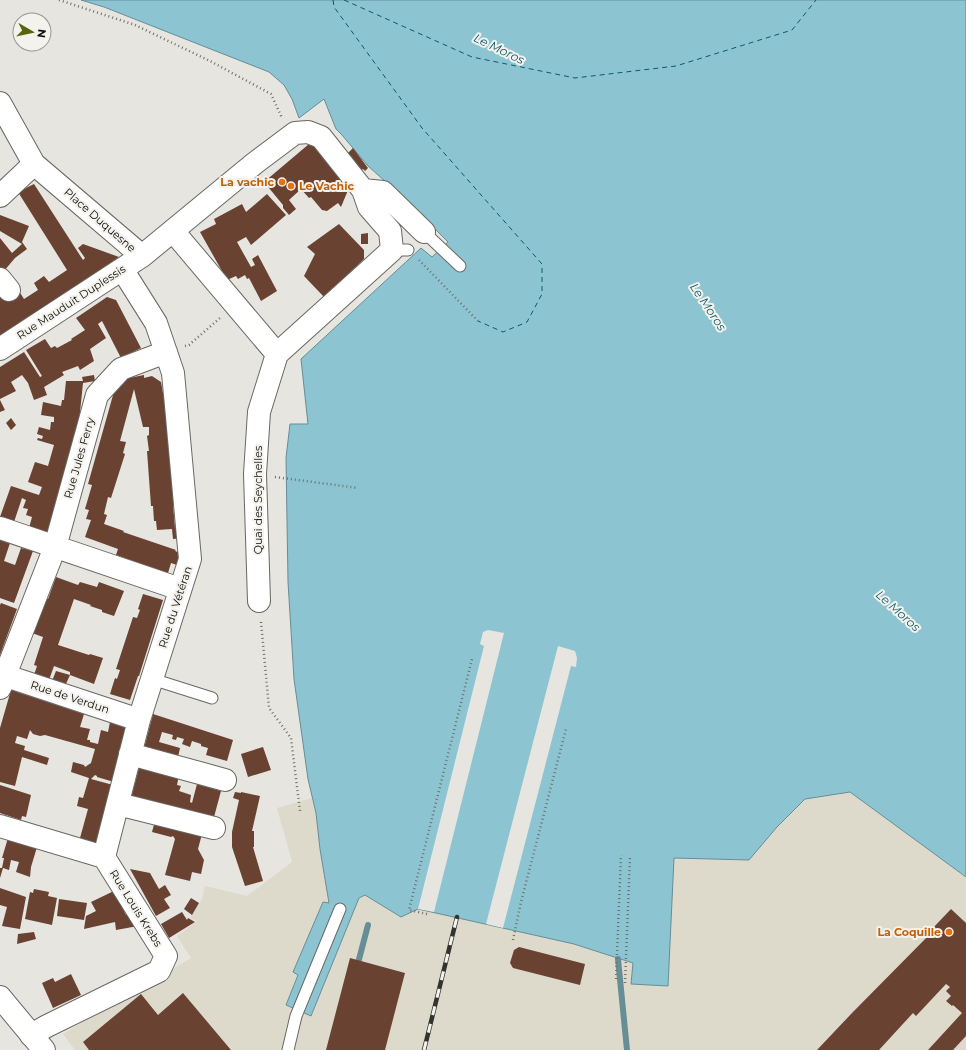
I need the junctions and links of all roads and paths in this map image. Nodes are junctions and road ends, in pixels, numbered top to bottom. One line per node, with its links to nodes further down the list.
1 (59, 0): 3 (path)
2 (0, 103): 4 (street, Place Duquesne)
3 (295, 133): 5 (street); 7 (street, Place Duquesne)
4 (34, 164): 6 (street); 10 (street, Place Duquesne)
5 (363, 190): 8 (street); 9 (street)
6 (0, 196)
7 (173, 231): 10 (street, Place Duquesne); 16 (street)
8 (424, 232): 11 (lane)
9 (400, 250): 13 (path); 16 (street)
10 (142, 256): 12 (street, Rue Mauduit Duplessis)
11 (460, 266)
12 (122, 269): 14 (street, Rue Mauduit Duplessis); 15 (street)
13 (478, 321)
14 (0, 349)
15 (166, 352): 20 (street, Rue Jules Ferry); 21 (street, Rue du Vétéran)
16 (277, 354): 22 (street, Quai des Seychelles)
17 (283, 478): 18 (path)
18 (358, 488)
19 (0, 528): 20 (street)
20 (54, 547): 21 (street); 24 (street, Rue Jules Ferry)
21 (180, 589): 25 (street, Rue du Vétéran)
22 (259, 602): 32 (path)
23 (472, 659): 39 (path)
24 (1, 679): 27 (street, Rue de Verdun)
25 (152, 679): 26 (lane); 27 (street, Rue du Vétéran)
26 (212, 698)
27 (139, 720): 29 (street, Rue du Vétéran)
28 (566, 729): 40 (path)
29 (130, 754): 30 (street); 31 (street, Rue du Vétéran)
30 (225, 780)
31 (118, 804): 34 (street); 37 (street, Rue du Vétéran)
32 (300, 811)
33 (0, 826): 37 (street, Rue Louis Krebs)
34 (214, 828)
35 (621, 855): 41 (path)
36 (630, 856): 42 (path)
37 (104, 857): 44 (street, Rue Louis Krebs)
38 (340, 908): 45 (lane)
39 (427, 914)
40 (513, 940)
41 (616, 979)
42 (625, 983)
43 (0, 997): 44 (street)
44 (37, 1042)
45 (288, 1050)

